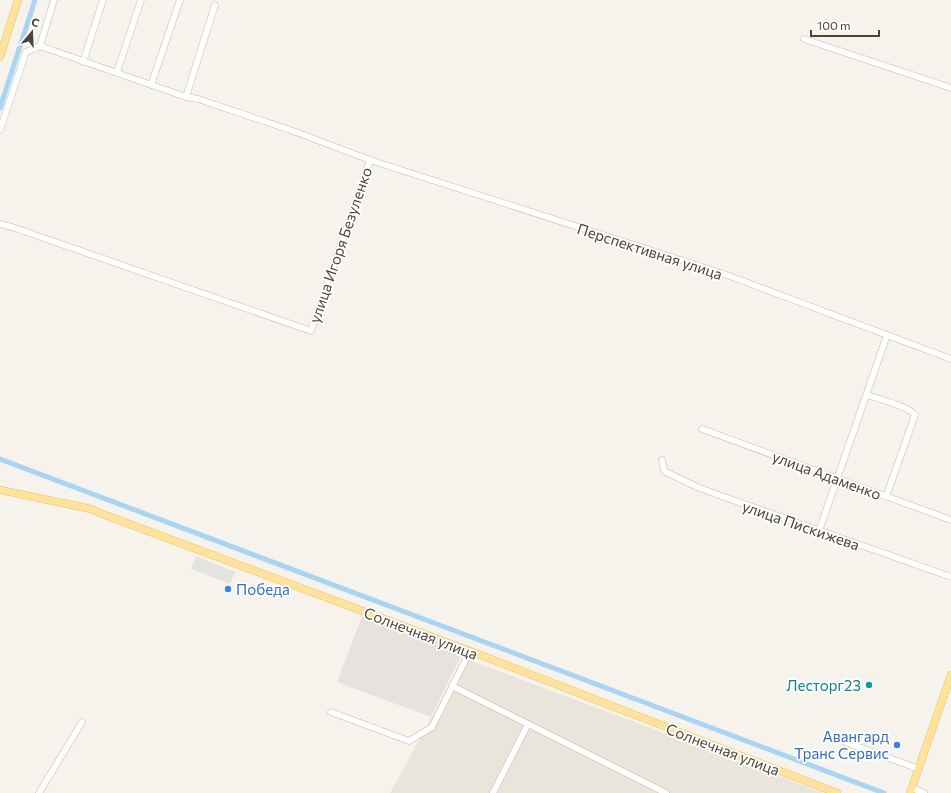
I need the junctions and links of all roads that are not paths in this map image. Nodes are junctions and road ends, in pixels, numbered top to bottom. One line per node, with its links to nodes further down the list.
1 (18, 0): 9 (main road)
2 (54, 0): 8 (street)
3 (103, 0): 10 (street)
4 (141, 0): 11 (street)
5 (180, 0): 12 (street)
6 (215, 4): 14 (street)
7 (804, 39): 13 (street)
8 (40, 46): 10 (street, Перспективная улица); 15 (street)
9 (0, 57)
10 (83, 62): 11 (street, Перспективная улица)
11 (118, 72): 12 (street, Перспективная улица)
12 (151, 85): 14 (street, Перспективная улица)
13 (951, 88)
14 (186, 97): 16 (street, Перспективная улица)
15 (0, 130)
16 (370, 160): 17 (street, улица Игоря Безуленко); 18 (street, Перспективная улица)
17 (0, 224)
18 (887, 335): 19 (street, Перспективная улица); 20 (street)
19 (951, 359)
20 (867, 395): 23 (street); 25 (street)
21 (702, 429): 23 (street, улица Адаменко)
22 (662, 460): 27 (street, улица Пискижева)
23 (837, 479): 25 (street, улица Адаменко); 27 (street)
24 (0, 490): 29 (main road, Солнечная улица)
25 (886, 497): 26 (street, улица Адаменко)
26 (951, 520)
27 (819, 531): 28 (street, улица Пискижева)
28 (951, 577)
29 (470, 651): 31 (street); 41 (main road, Солнечная улица)
30 (951, 675): 36 (main road)
31 (452, 686): 32 (street); 34 (street)
32 (331, 712)
33 (82, 722): 38 (street)
34 (528, 724): 39 (street); 40 (street)
35 (845, 742): 36 (street)
36 (919, 769): 37 (main road)
37 (911, 791): 42 (street)
38 (39, 793)
39 (493, 793)
40 (666, 793)
41 (837, 793)
42 (924, 793)

